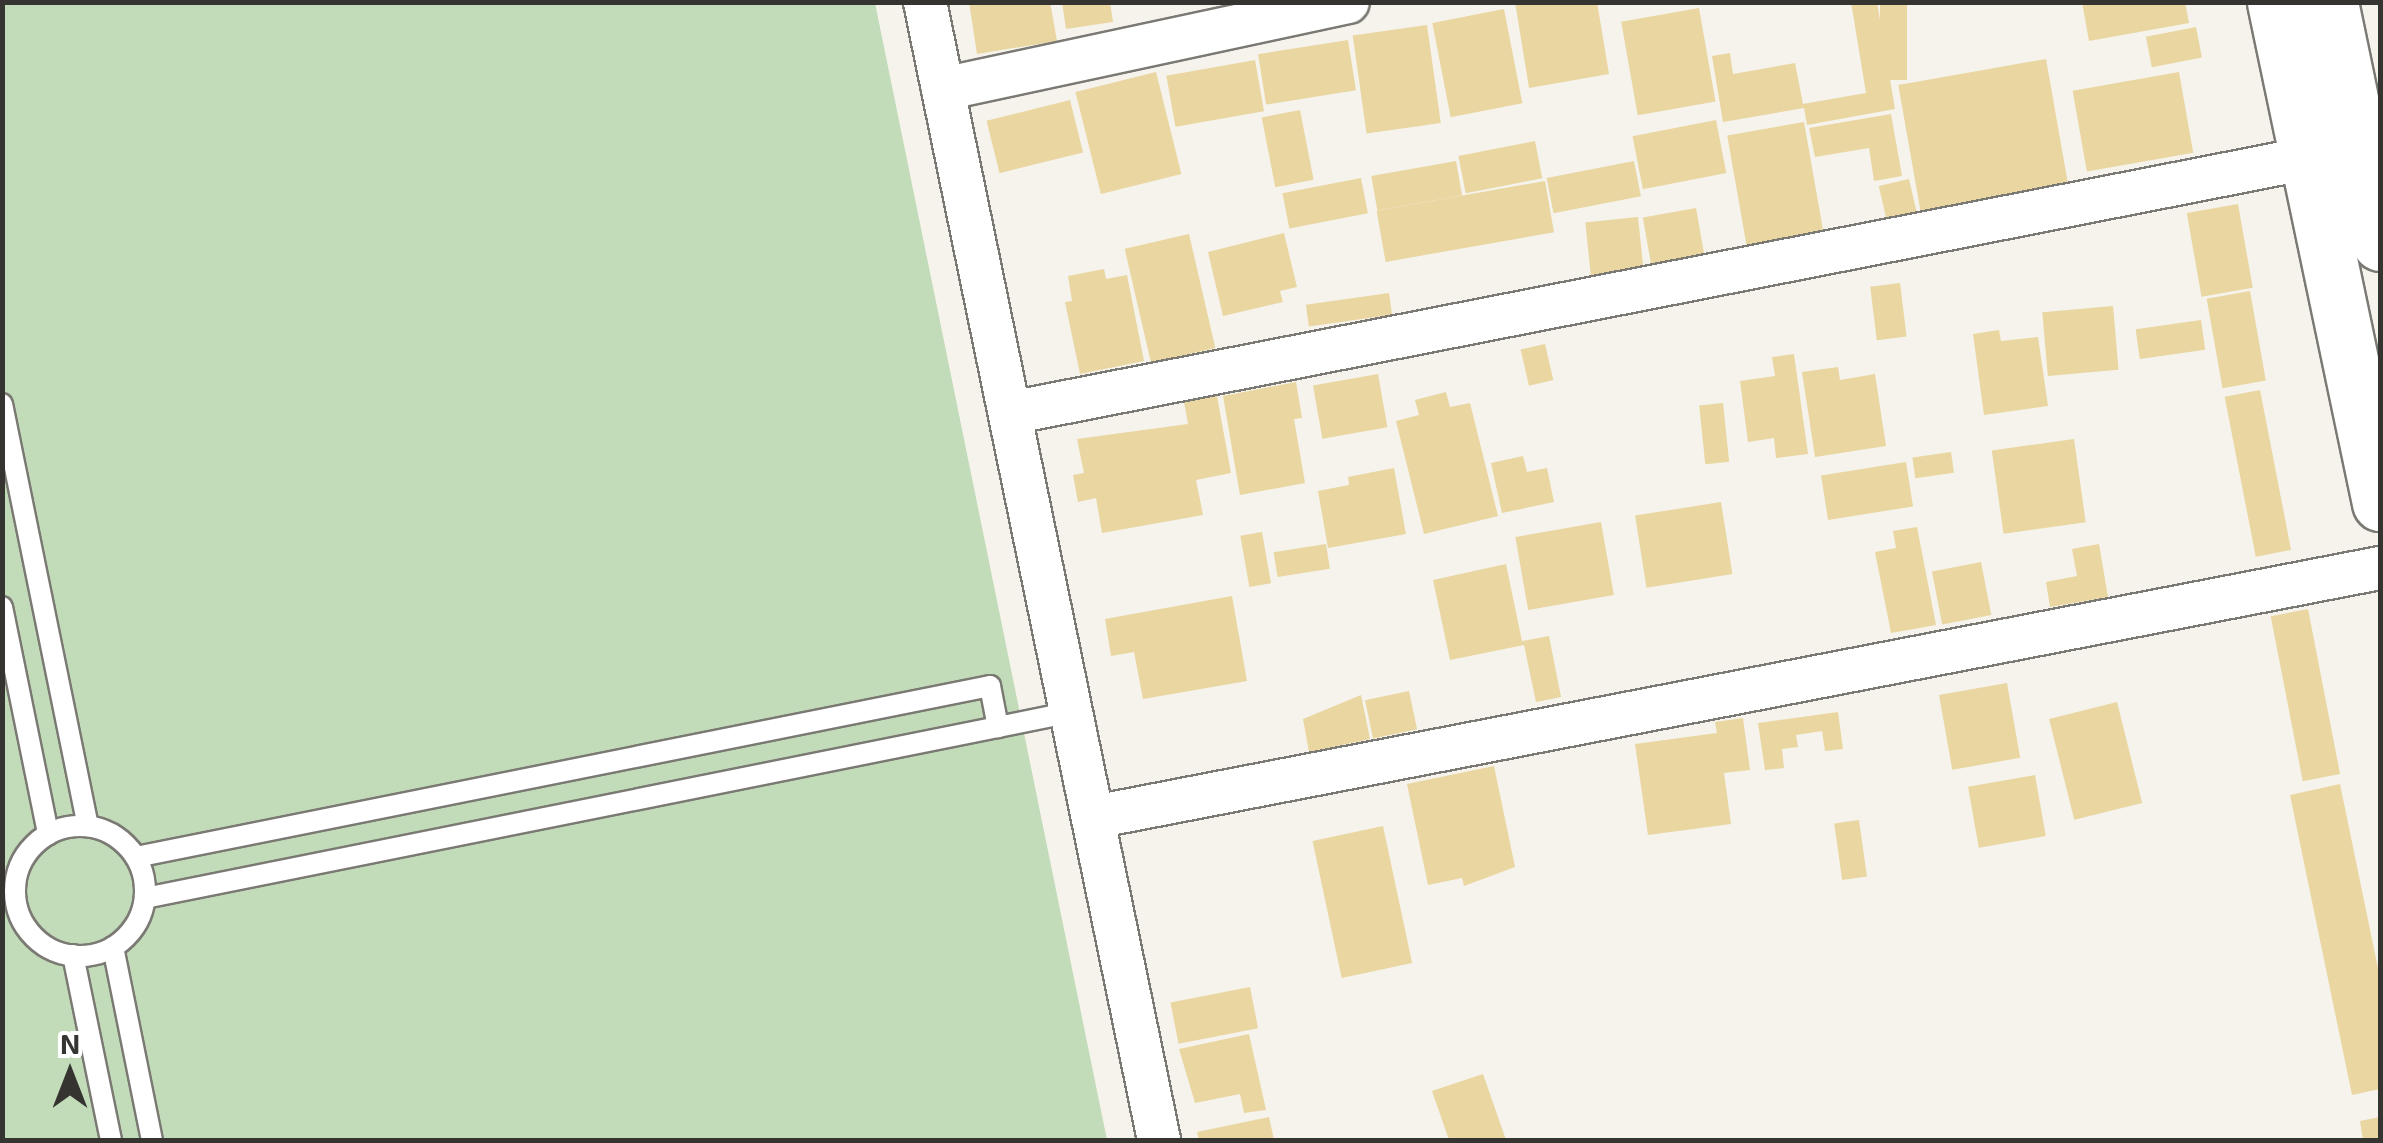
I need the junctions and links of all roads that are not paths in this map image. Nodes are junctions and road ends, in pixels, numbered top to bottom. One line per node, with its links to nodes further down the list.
1 (925, 2): 5 (street)
2 (1348, 2): 5 (street)
3 (2275, 2): 6 (main road)
4 (2330, 2): 7 (main road)
5 (943, 89): 9 (street)
6 (2308, 158): 9 (street); 10 (main road)
7 (2380, 244)
8 (2, 404): 16 (lane)
9 (1010, 413): 13 (street)
10 (2380, 503)
11 (2380, 568): 15 (street)
12 (2, 607): 17 (lane)
13 (1072, 712): 14 (lane); 15 (street)
14 (998, 728): 18 (lane); 20 (lane)
15 (1094, 816): 26 (street)
16 (88, 826): 17 (lane); 18 (lane)
17 (48, 834): 19 (lane)
18 (136, 858): 20 (lane)
19 (9, 882): 21 (lane)
20 (146, 898): 22 (lane)
21 (13, 925): 23 (lane)
22 (112, 947): 23 (lane); 25 (lane)
23 (73, 955): 24 (lane)
24 (111, 1140)
25 (152, 1140)
26 (1159, 1140)

